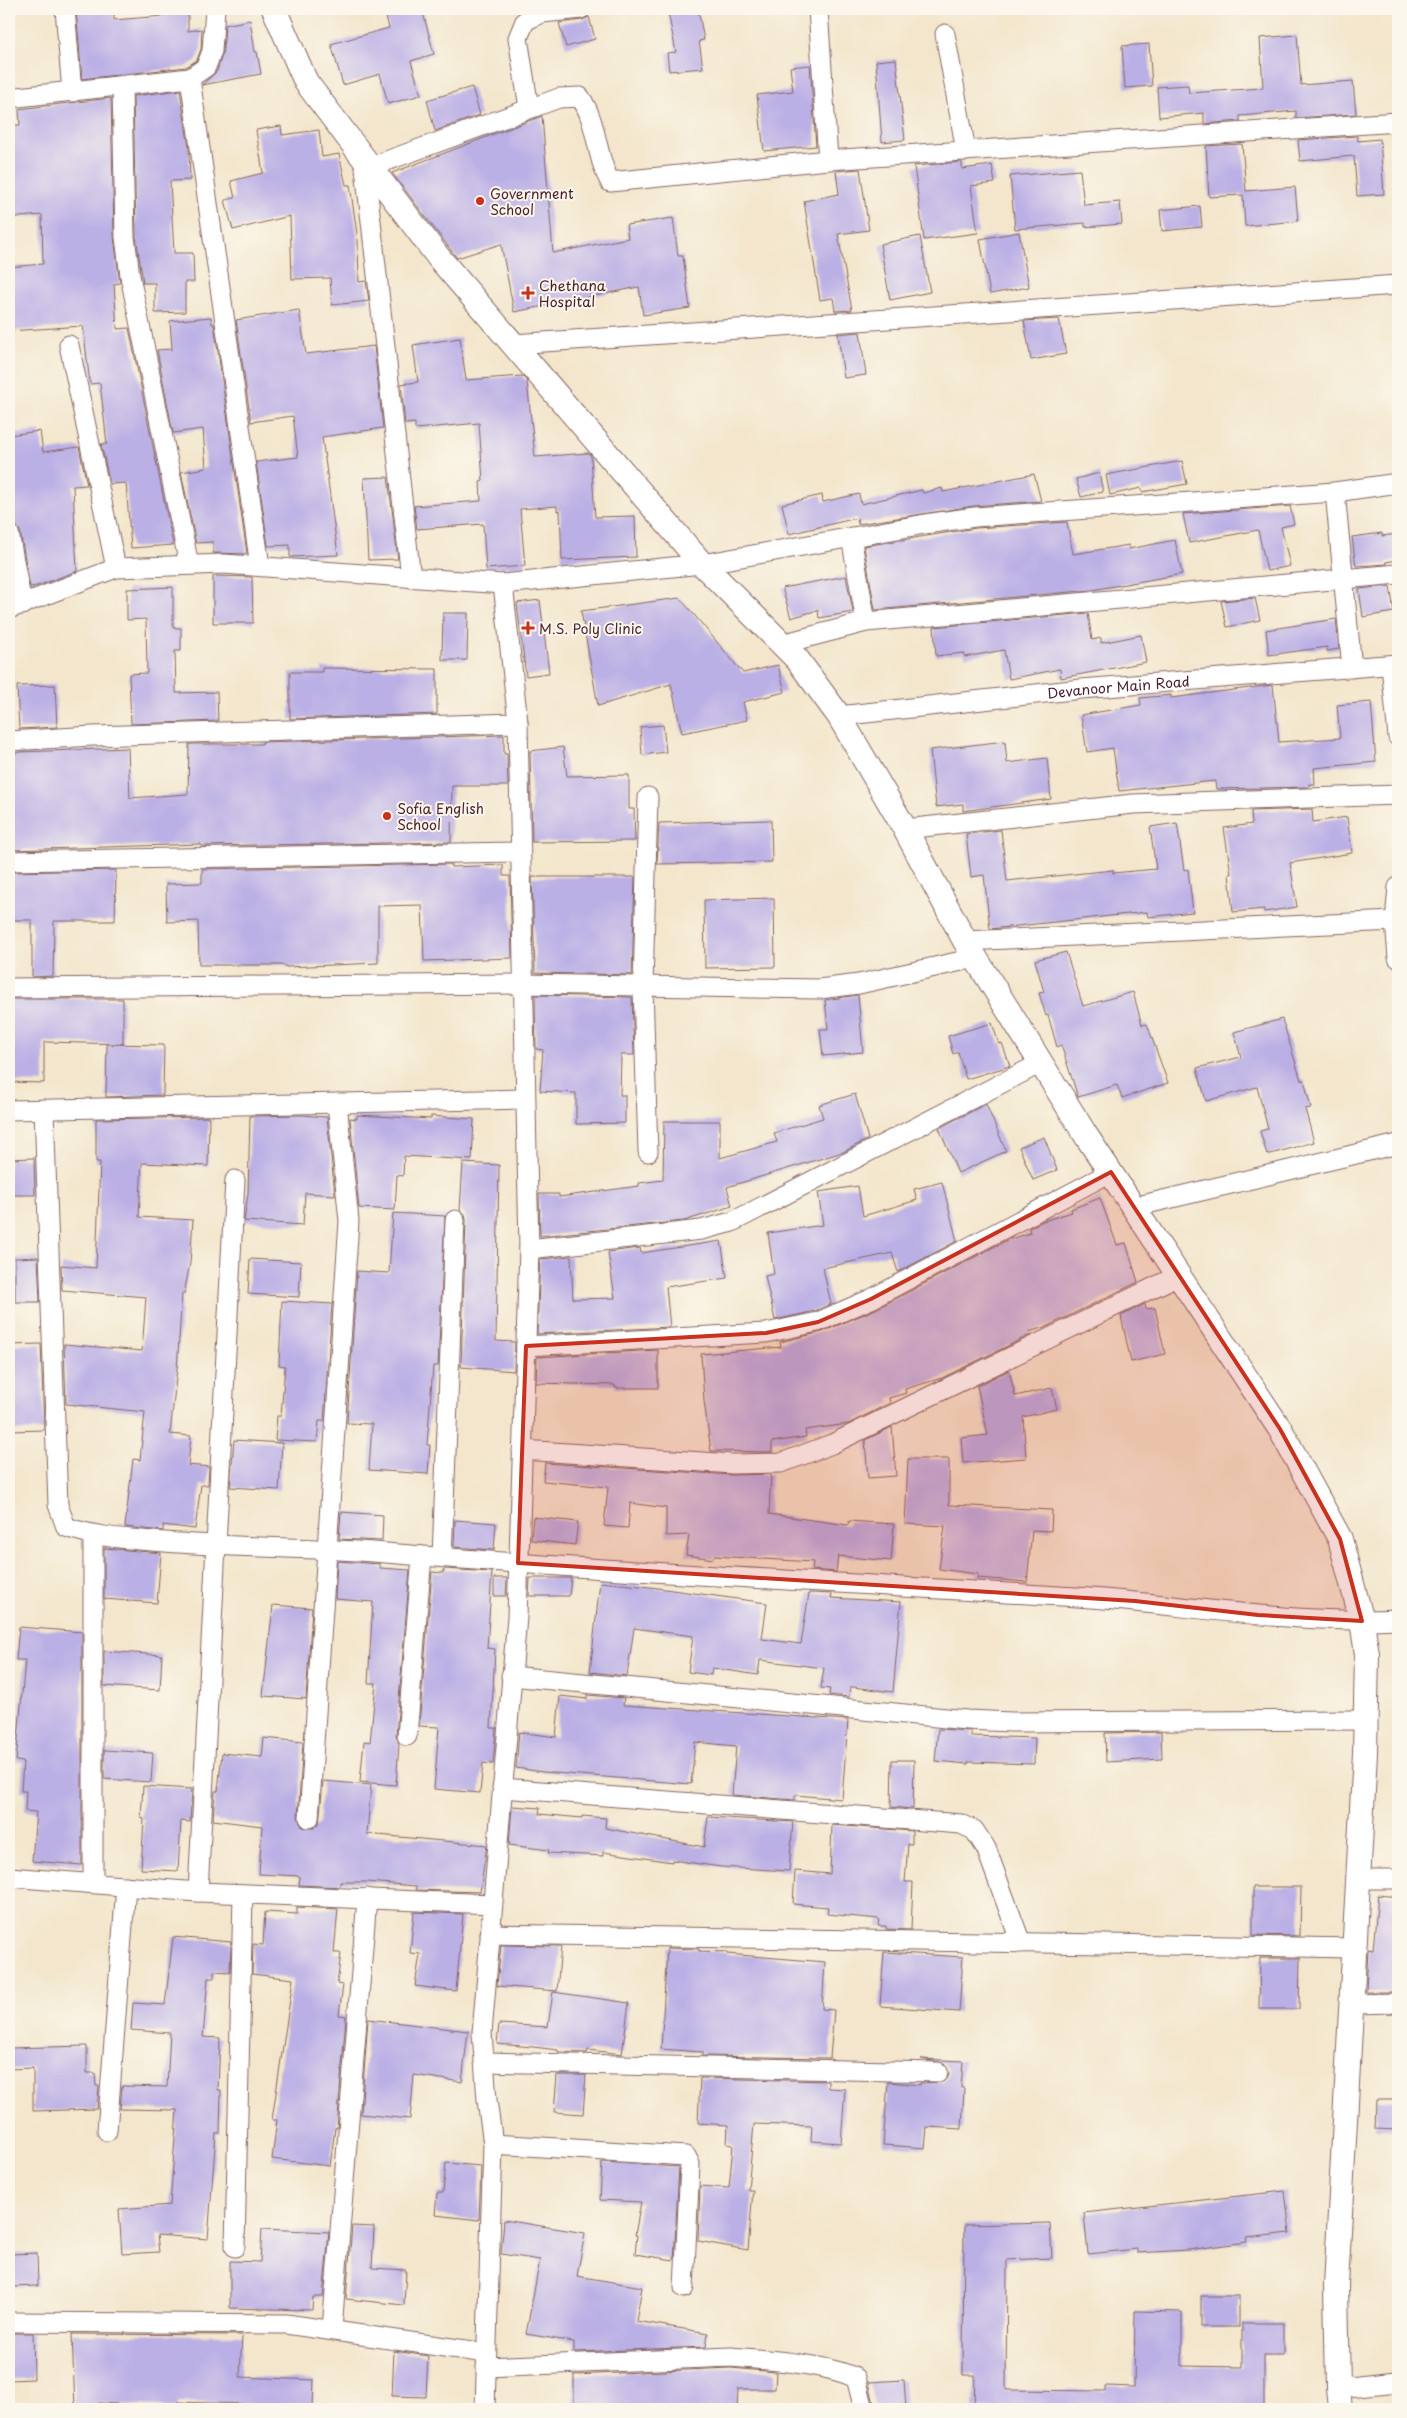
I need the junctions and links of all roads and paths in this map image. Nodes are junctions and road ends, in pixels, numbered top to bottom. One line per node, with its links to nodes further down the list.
1 (65, 9): 9 (street)
2 (215, 9): 7 (street)
3 (274, 9): 15 (street)
4 (581, 9): 11 (street)
5 (818, 9): 14 (street)
6 (945, 34): 13 (street)
7 (190, 78): 8 (street); 25 (street)
8 (122, 86): 9 (street); 24 (street)
9 (72, 92): 10 (street)
10 (9, 98)
11 (529, 108): 14 (street); 15 (street)
12 (1398, 122): 13 (street)
13 (966, 151): 14 (street)
14 (828, 160)
15 (367, 163): 17 (street); 28 (street)
16 (1398, 285): 17 (street)
17 (514, 344): 23 (street)
18 (69, 345): 26 (street)
19 (1398, 483): 20 (street)
20 (1334, 492): 22 (street); 29 (street)
21 (9, 533): 31 (street)
22 (851, 537): 23 (street); 32 (street)
23 (702, 564): 30 (street); 33 (street)
24 (189, 565): 25 (street); 26 (street)
25 (260, 566): 28 (street)
26 (116, 568): 31 (street)
27 (1398, 574): 29 (street)
28 (411, 578): 30 (street)
29 (1343, 578): 32 (street); 35 (street)
30 (502, 584): 37 (street)
31 (16, 607)
32 (866, 622): 33 (street)
33 (782, 644): 36 (street)
34 (1395, 664): 35 (street, Devanoor Main Road); 38 (street)
35 (1352, 668): 36 (street, Devanoor Main Road)
36 (839, 716): 42 (street)
37 (518, 723): 39 (street); 43 (street)
38 (1398, 737)
39 (9, 742)
40 (1398, 794): 42 (street)
41 (648, 797): 50 (street)
42 (905, 829): 47 (street)
43 (520, 852): 44 (street); 49 (street)
44 (9, 861)
45 (1398, 887): 46 (street)
46 (1397, 921): 47 (street); 48 (street)
47 (970, 949): 50 (street); 52 (street)
48 (1398, 958)
49 (522, 984): 50 (street); 51 (street); 53 (street)
50 (643, 987): 58 (street)
51 (9, 988)
52 (1041, 1063): 59 (street); 63 (street)
53 (525, 1099): 54 (street); 63 (street)
54 (337, 1103): 55 (street); 69 (street)
55 (44, 1109): 56 (street); 67 (street)
56 (9, 1110)
57 (1398, 1144): 61 (street)
58 (648, 1152)
59 (1110, 1172): 61 (street); 65 (street)
60 (235, 1180): 68 (street)
61 (1134, 1207): 64 (street)
62 (455, 1220): 71 (street)
63 (529, 1249): 65 (street)
64 (1179, 1275): 66 (street); 74 (street)
65 (526, 1346): 66 (street)
66 (522, 1450): 72 (street)
67 (93, 1536): 68 (street); 83 (street)
68 (217, 1546): 69 (street); 85 (street)
69 (326, 1548): 70 (street); 79 (street)
70 (422, 1556): 71 (street); 77 (street)
71 (442, 1558): 72 (street)
72 (518, 1563): 74 (street); 75 (street)
73 (1398, 1619): 74 (street)
74 (1362, 1621): 76 (street)
75 (511, 1676): 76 (street); 78 (street)
76 (1366, 1720): 81 (street)
77 (407, 1736)
78 (502, 1788): 88 (street); 90 (street)
79 (310, 1818)
80 (9, 1876): 83 (street)
81 (1358, 1879): 82 (street); 91 (street)
82 (1398, 1879)
83 (93, 1883): 84 (street)
84 (126, 1886): 85 (street); 96 (street)
85 (198, 1892): 86 (street)
86 (243, 1894): 87 (street); 98 (street)
87 (367, 1898): 88 (street); 101 (street)
88 (492, 1904): 89 (street)
89 (490, 1934): 90 (street); 94 (street)
90 (1021, 1943): 91 (street)
91 (1355, 1948): 93 (street)
92 (1398, 2003): 93 (street)
93 (1352, 2004): 104 (street)
94 (484, 2062): 95 (street); 97 (street)
95 (938, 2072)
96 (107, 2132)
97 (493, 2144): 99 (street); 102 (street)
98 (235, 2247)
99 (684, 2288)
100 (9, 2322): 101 (street)
101 (332, 2329): 102 (street)
102 (486, 2360): 105 (street); 106 (street)
103 (1398, 2382): 104 (street)
104 (1339, 2399)
105 (485, 2409)
106 (864, 2409)

